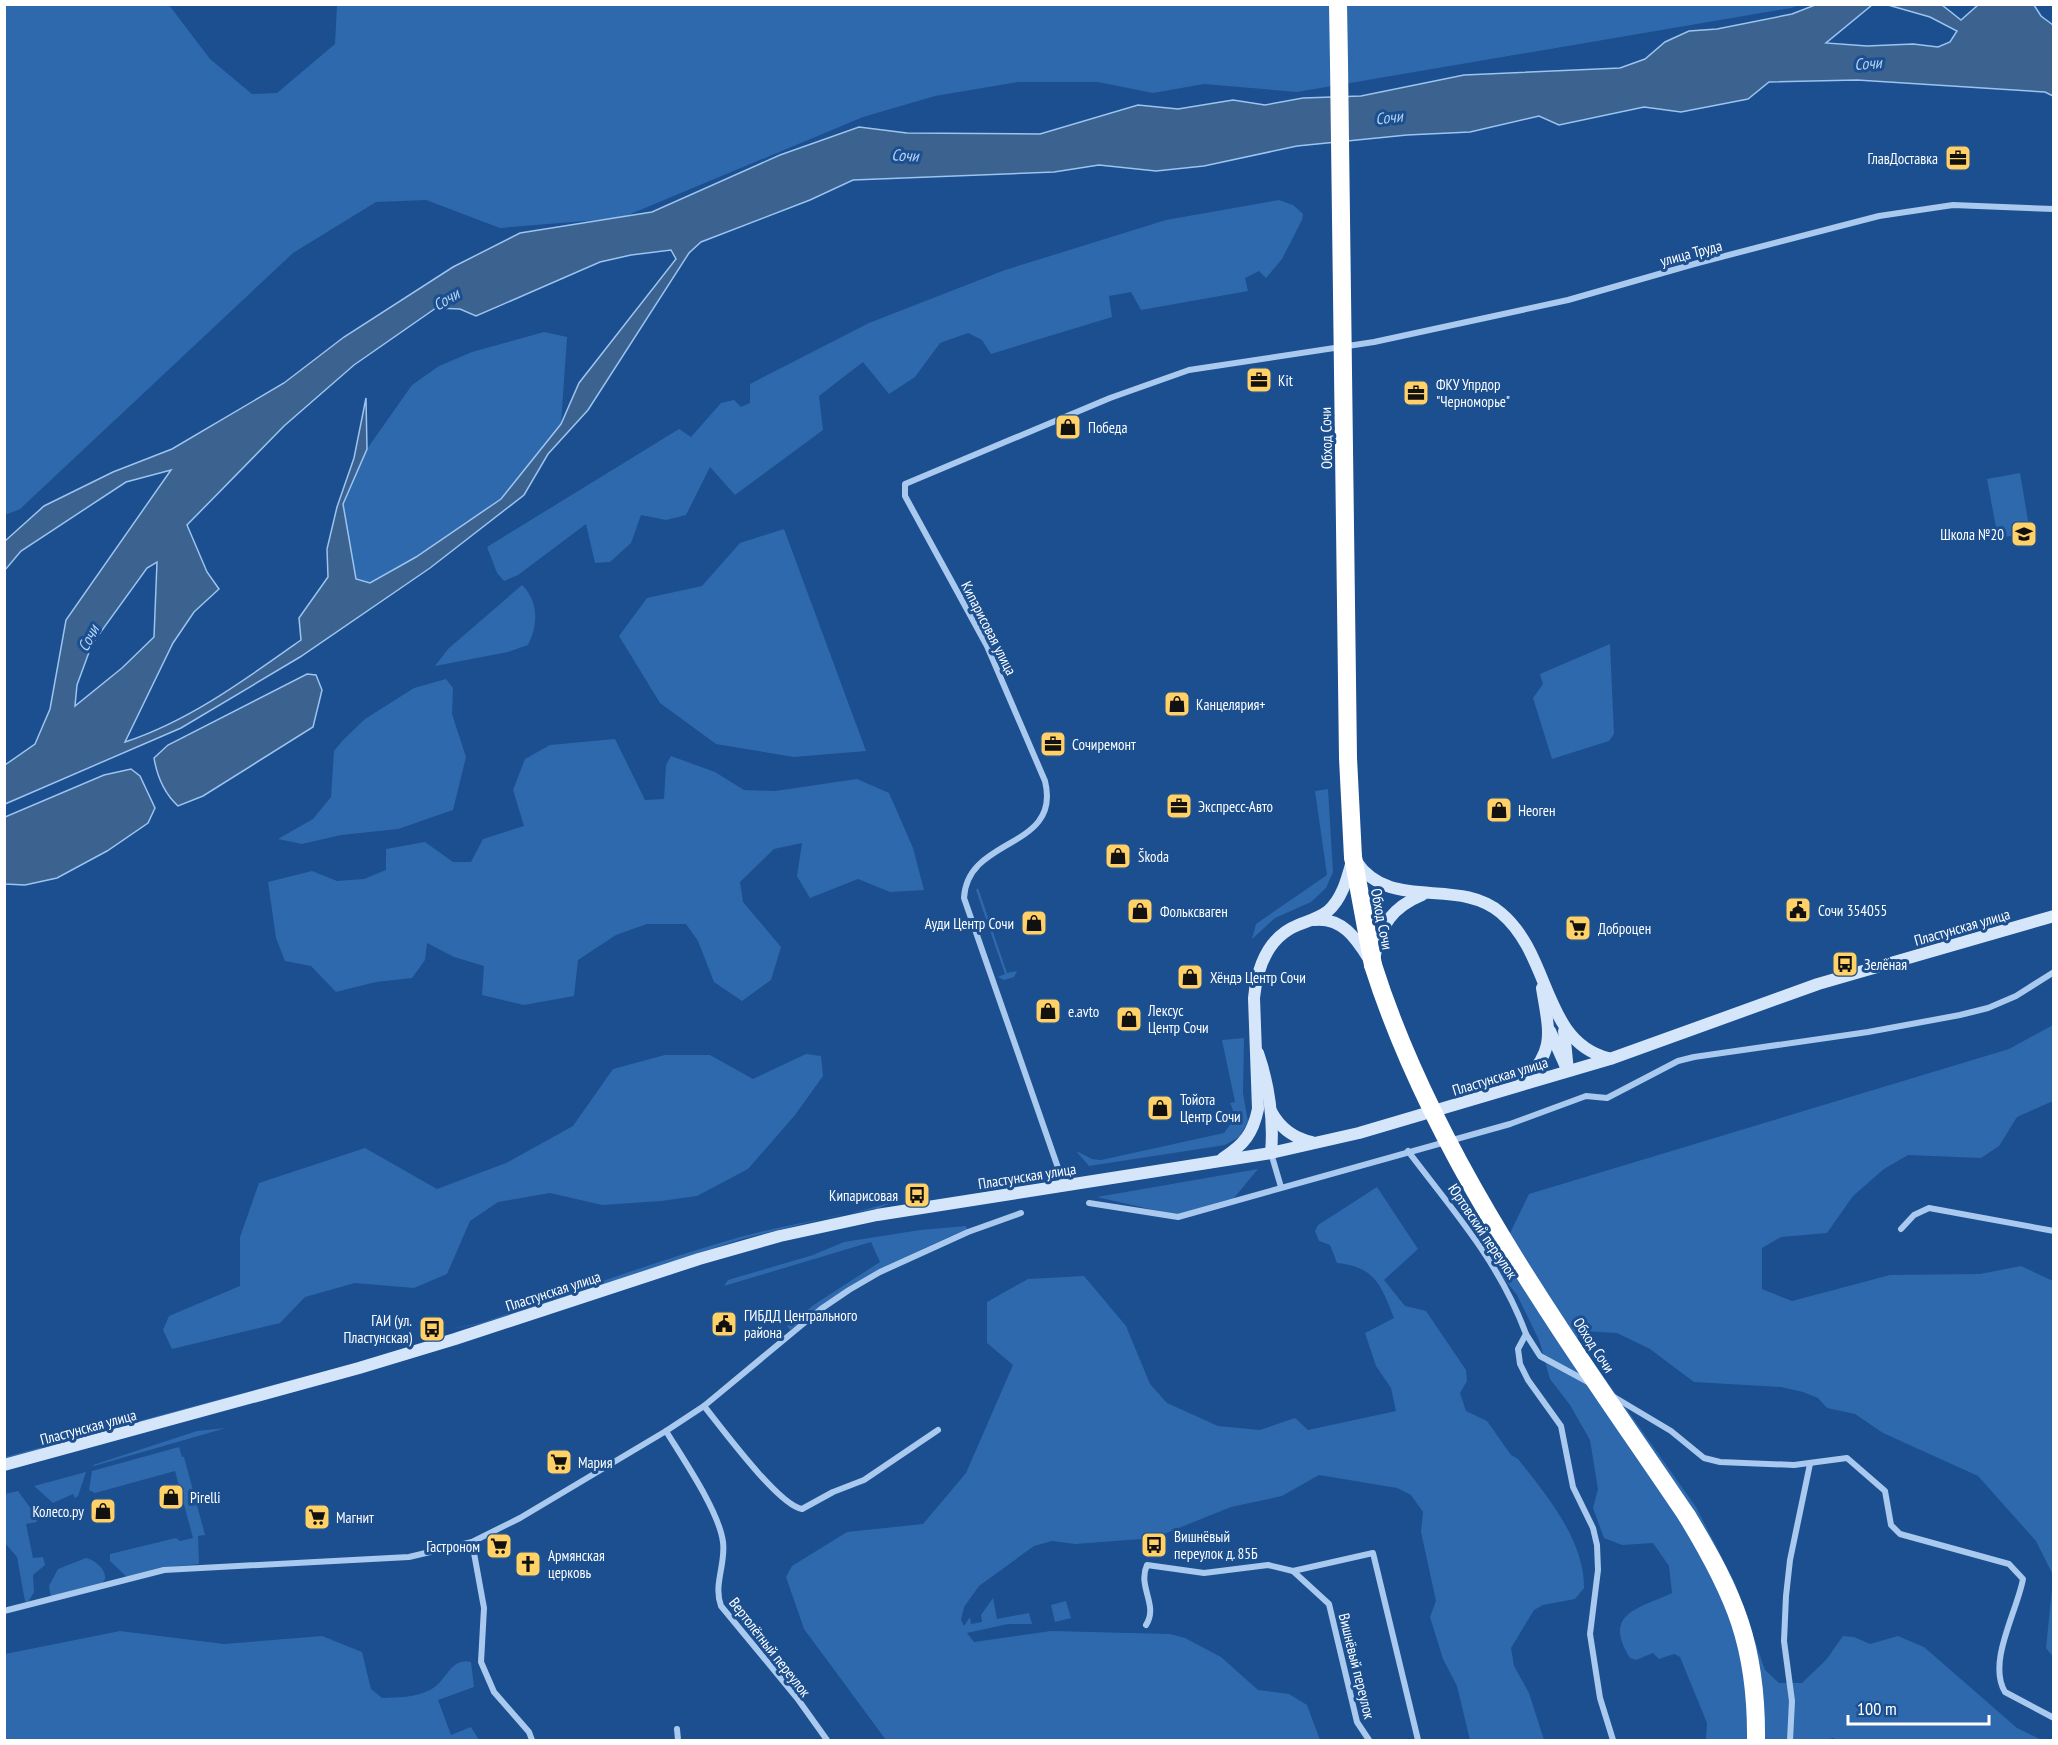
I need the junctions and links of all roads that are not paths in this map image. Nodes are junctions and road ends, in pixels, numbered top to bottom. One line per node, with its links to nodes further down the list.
1 (1338, 4): 4 (highway, Обход Сочи, bridge)
2 (2054, 209): 3 (street, улица Труда)
3 (1338, 348): 21 (street, Кипарисовая улица)
4 (1353, 857): 5 (main road); 7 (main road); 8 (highway, Обход Сочи)
5 (1424, 894): 8 (main road); 9 (main road)
6 (2054, 916): 13 (main road, Пластунская улица)
7 (1310, 921): 8 (main road); 16 (main road)
8 (1373, 965): 45 (highway, Обход Сочи, bridge)
9 (1540, 972): 11 (main road); 12 (main road)
10 (2054, 972): 18 (street)
11 (1563, 1026): 13 (main road); 14 (main road)
12 (1550, 1030): 14 (main road); 15 (main road)
13 (1610, 1059): 14 (main road, Пластунская улица)
14 (1568, 1071): 15 (main road, Пластунская улица)
15 (1519, 1086): 17 (main road, Пластунская улица)
16 (1263, 1108): 17 (main road); 19 (main road); 20 (main road)
17 (1315, 1143): 19 (main road, Пластунская улица)
18 (1408, 1151): 22 (street); 27 (street, Юртовский переулок)
19 (1271, 1153): 20 (main road, Пластунская улица); 22 (street)
20 (1219, 1161): 21 (main road, Пластунская улица)
21 (1064, 1186): 32 (main road, Пластунская улица)
22 (1281, 1187): 23 (street)
23 (1089, 1203)
24 (1021, 1213): 28 (street)
25 (1901, 1229): 26 (street)
26 (2054, 1231)
27 (1526, 1334): 31 (street, Юртовский переулок); 44 (street)
28 (704, 1406): 29 (street); 30 (street)
29 (938, 1430)
30 (666, 1431): 33 (street); 41 (street, Вертолётный переулок)
31 (1810, 1464): 37 (street, Юртовский переулок); 46 (street)
32 (4, 1465)
33 (472, 1542): 35 (street); 39 (street)
34 (1293, 1571): 36 (street); 42 (street, Вишнёвый переулок); 43 (street)
35 (4, 1611)
36 (1146, 1625)
37 (2054, 1718)
38 (677, 1729): 40 (street)
39 (532, 1740)
40 (678, 1740)
41 (827, 1740)
42 (1369, 1740)
43 (1418, 1740)
44 (1613, 1740)
45 (1756, 1740)
46 (1790, 1740)

